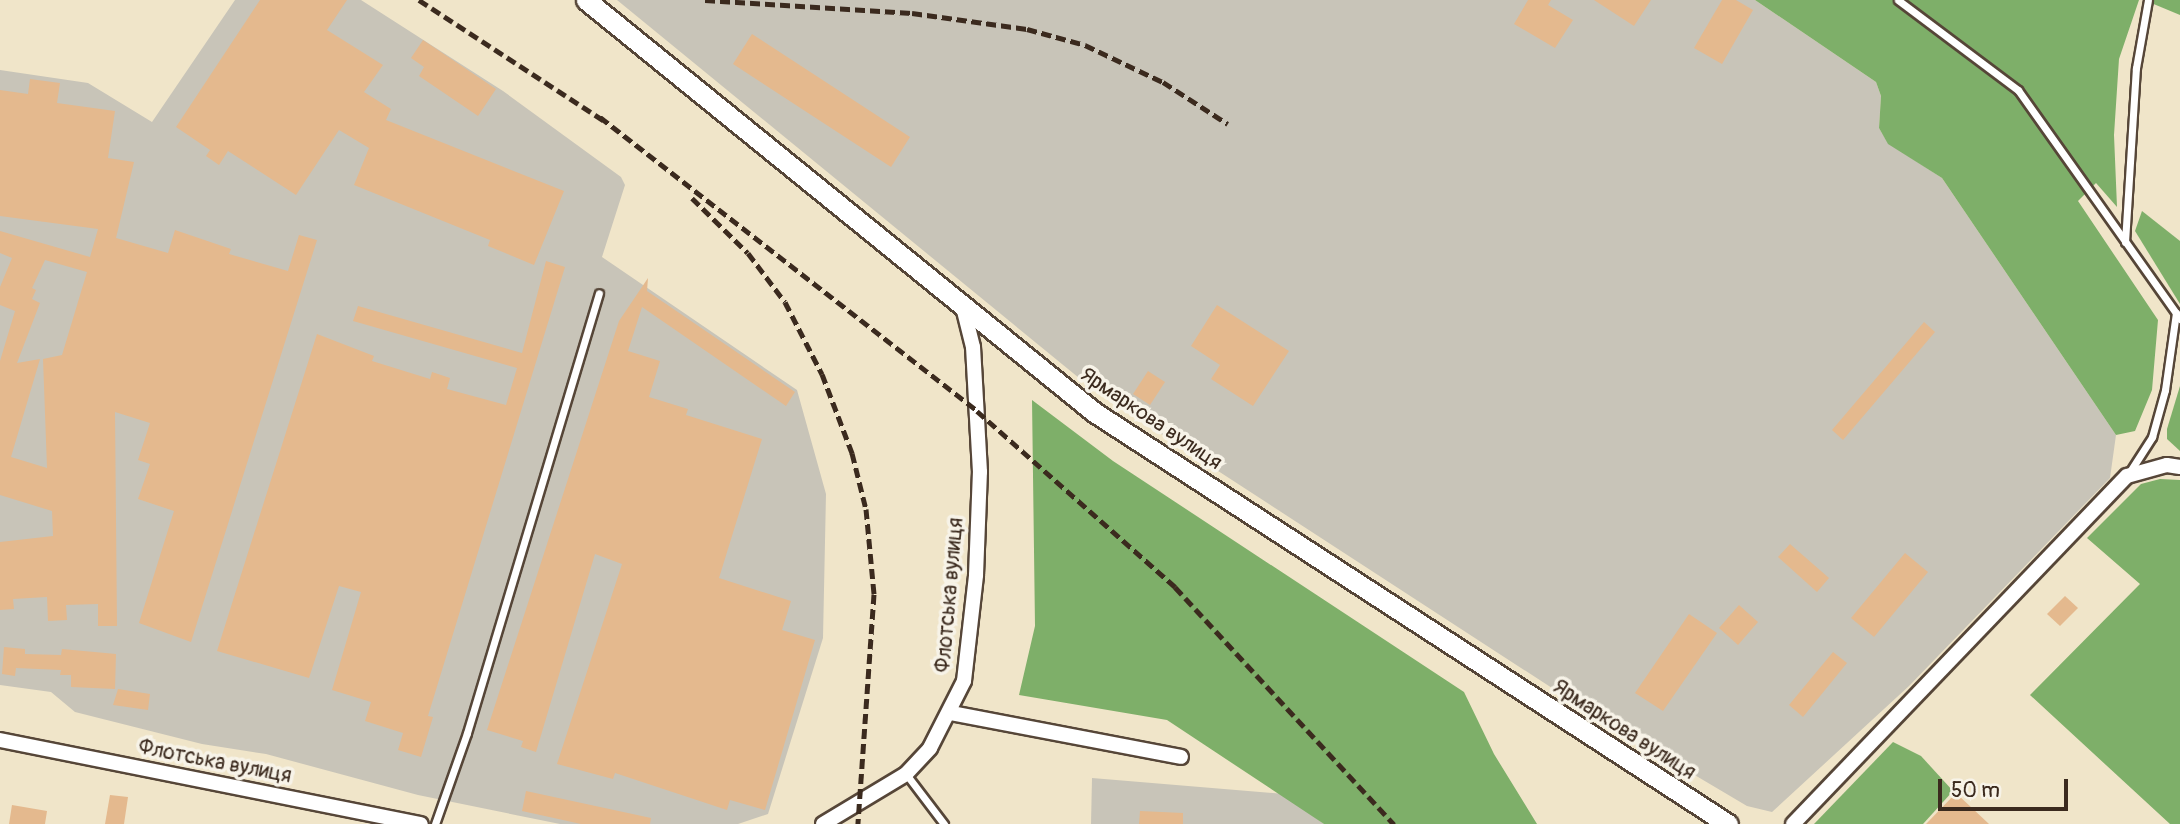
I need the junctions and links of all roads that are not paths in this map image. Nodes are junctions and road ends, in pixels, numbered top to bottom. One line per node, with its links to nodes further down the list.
1 (586, 0): 6 (street, Ярмаркова вулиця)
2 (1898, 0): 4 (lane)
3 (2148, 0): 4 (lane)
4 (2125, 243): 7 (lane)
5 (598, 293): 15 (lane)
6 (963, 307): 10 (street, Флотська вулиця); 18 (street, Ярмаркова вулиця)
7 (2178, 316): 9 (lane)
8 (2180, 467): 9 (street)
9 (2127, 477): 19 (street)
10 (951, 713): 12 (street); 13 (street, Флотська вулиця)
11 (0, 740): 14 (street, Флотська вулиця)
12 (1181, 757)
13 (906, 774): 16 (street, Флотська вулиця); 17 (lane)
14 (421, 824)
15 (435, 824)
16 (823, 824)
17 (944, 824)
18 (1728, 824)
19 (1793, 824)

